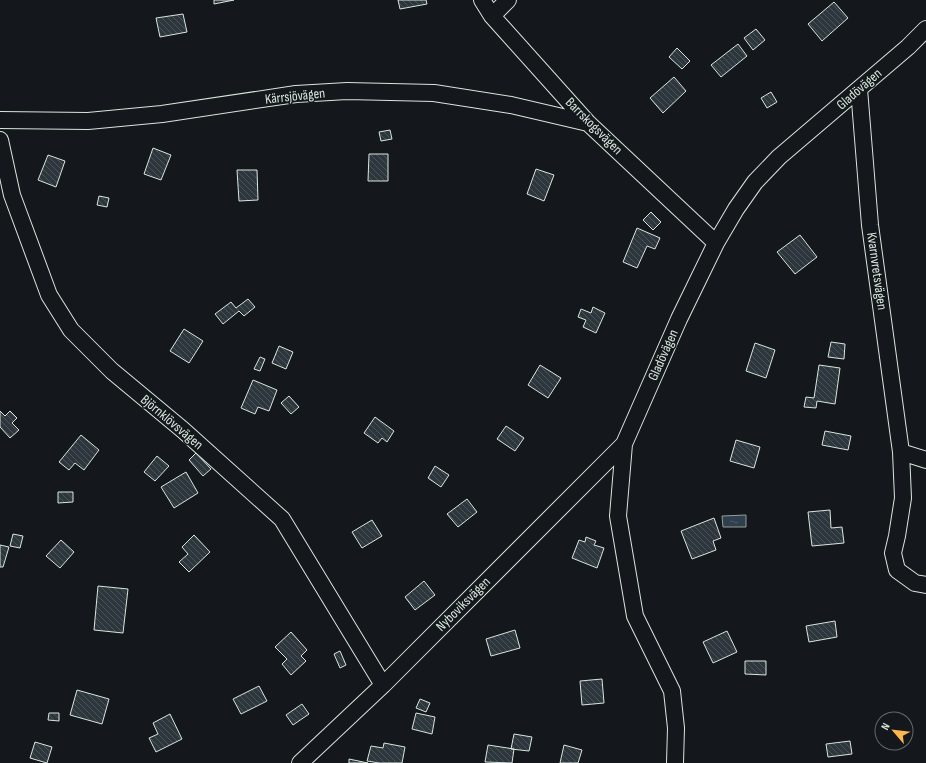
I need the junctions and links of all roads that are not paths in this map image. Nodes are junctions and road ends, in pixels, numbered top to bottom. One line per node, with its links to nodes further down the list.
1 (482, 0): 3 (street, Barrskogsvägen)
2 (508, 0): 3 (street)
3 (492, 16): 7 (street, Barrskogsvägen)
4 (926, 29): 5 (street, Gladövägen)
5 (858, 89): 9 (street, Gladövägen); 11 (street, Kvarnvretsvägen)
6 (0, 120): 7 (street, Kärrsjövägen)
7 (588, 123): 9 (street, Barrskogsvägen)
8 (0, 140): 14 (street, Björnklövsvägen)
9 (716, 243): 10 (street, Gladövägen)
10 (624, 444): 14 (street, Nyboviksvägen); 16 (street, Gladövägen)
11 (902, 452): 12 (street); 13 (street, Kvarnvretsvägen)
12 (926, 460)
13 (926, 585)
14 (383, 685): 15 (street, Nyboviksvägen)
15 (300, 763)
16 (675, 763)

